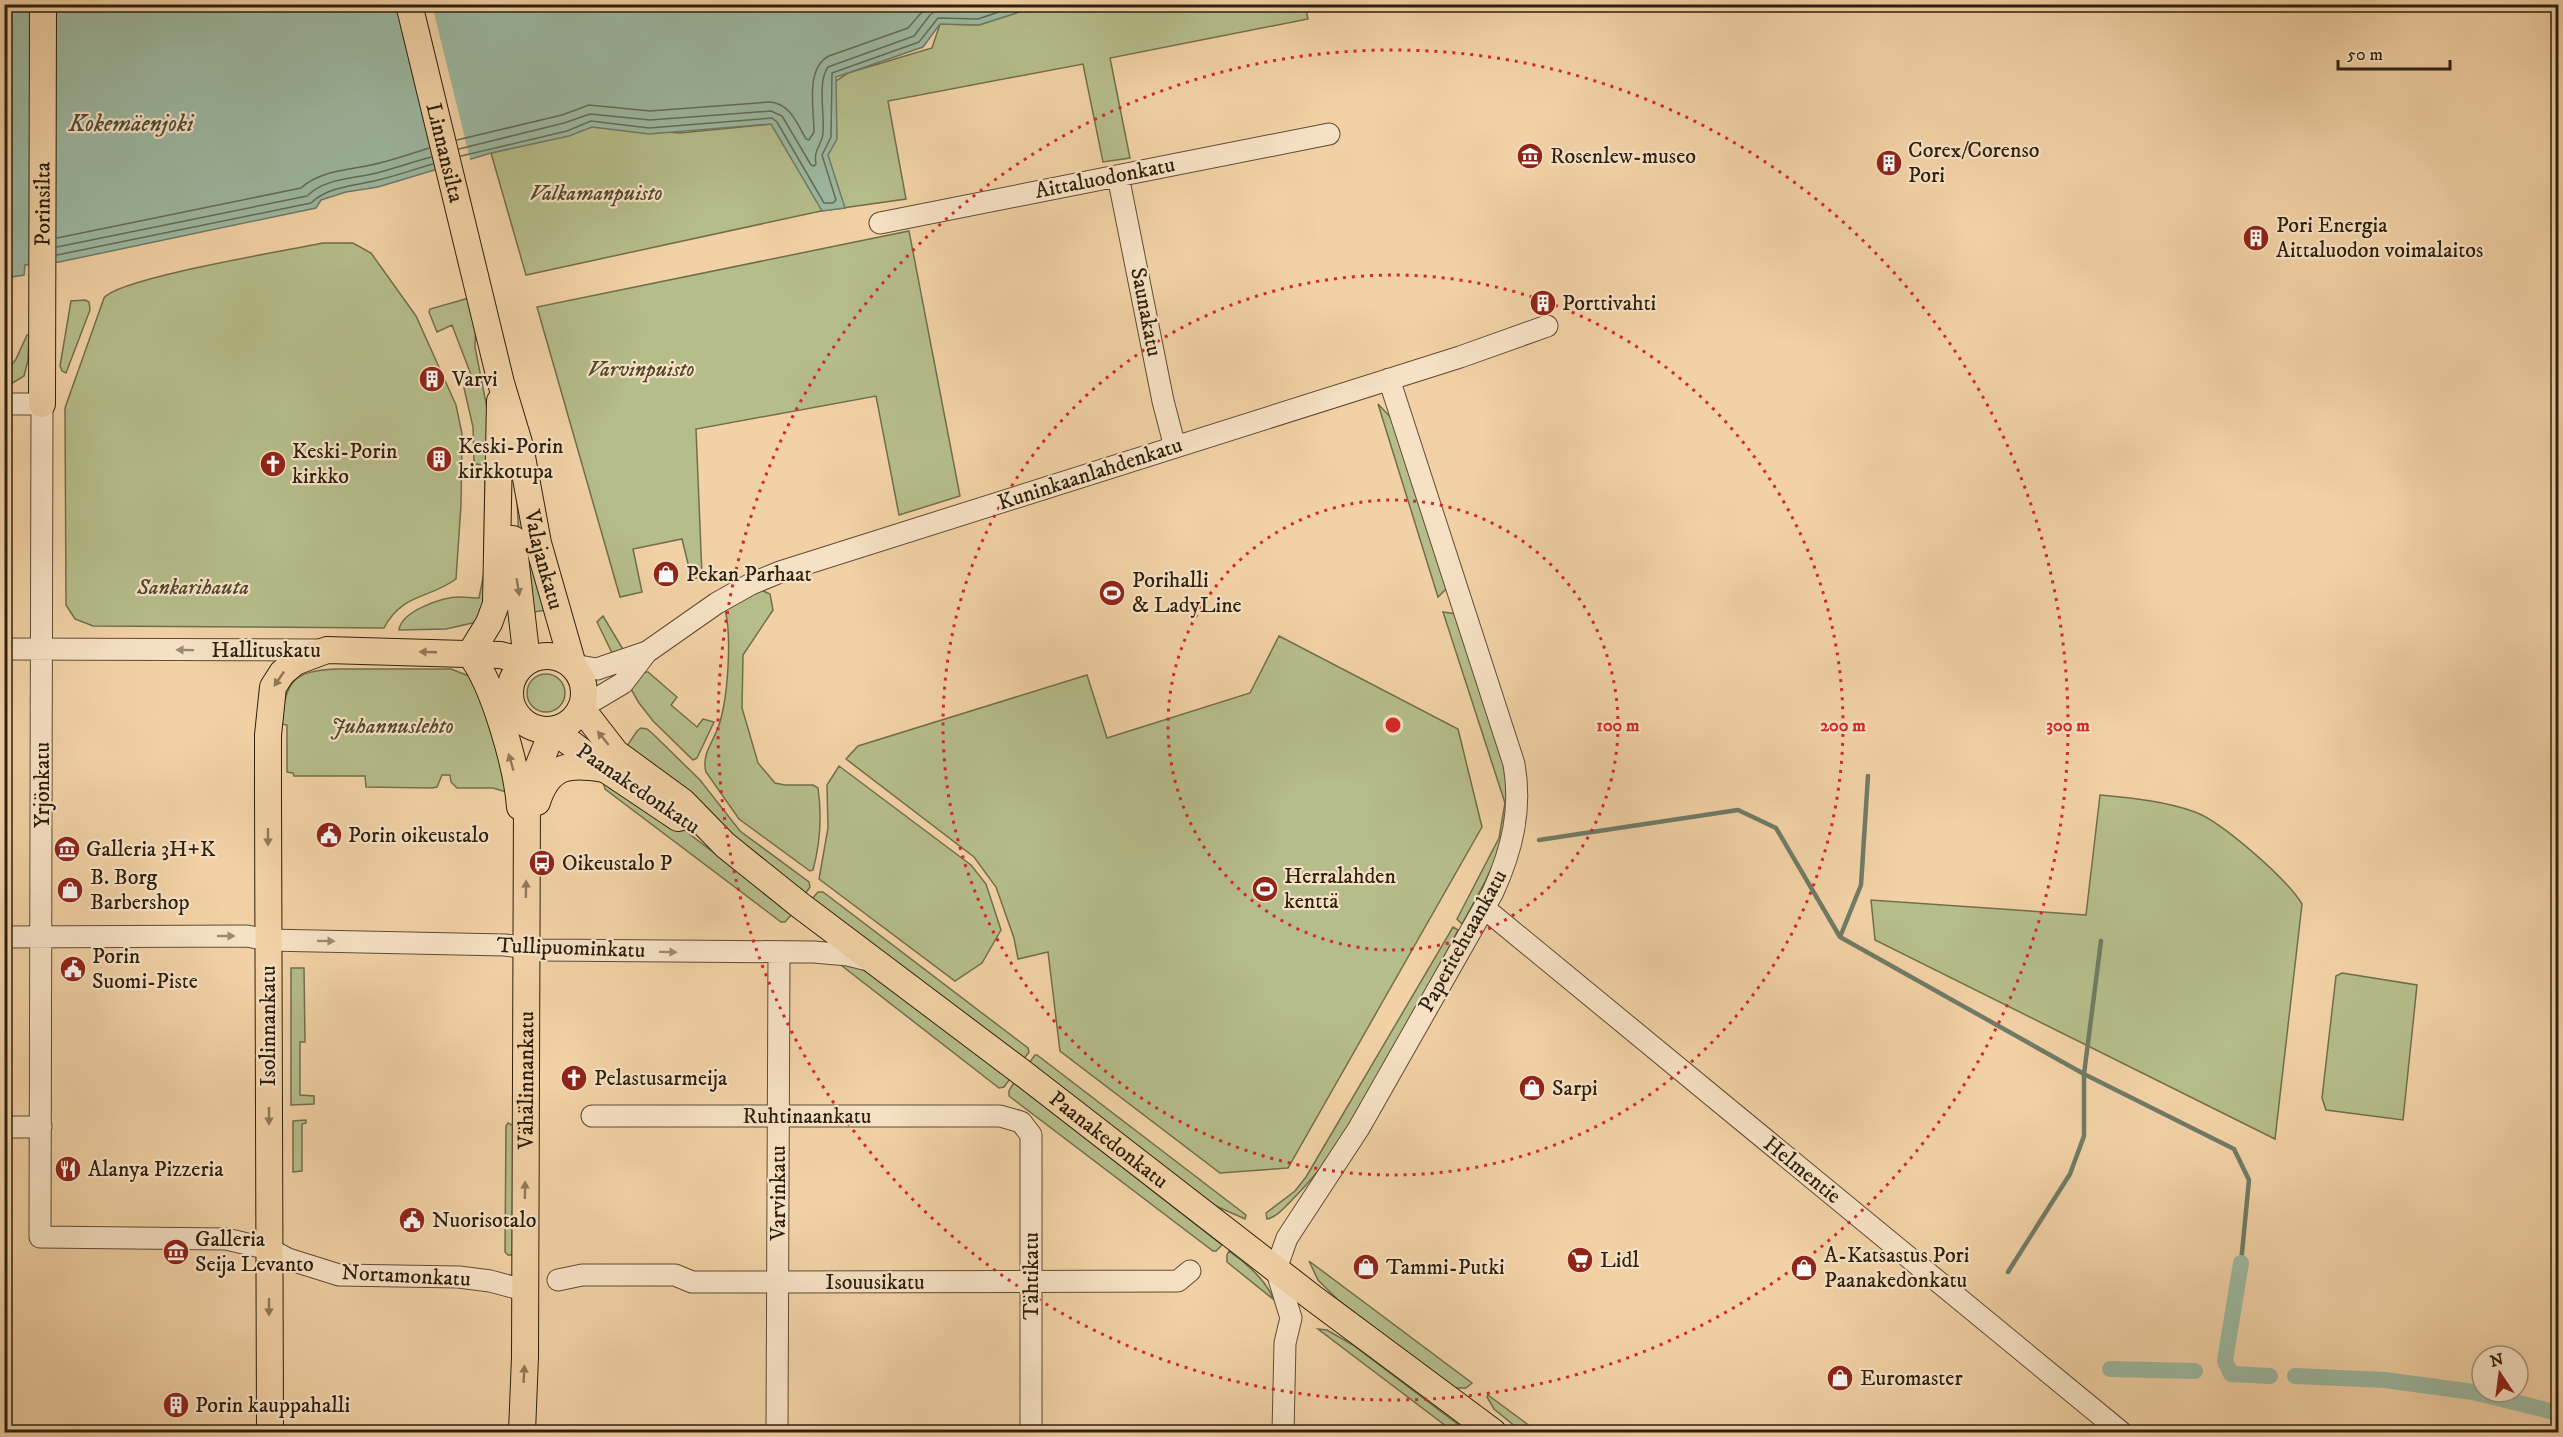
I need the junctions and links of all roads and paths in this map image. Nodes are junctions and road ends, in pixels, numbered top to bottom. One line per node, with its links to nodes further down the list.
1 (43, 4): 11 (main road, Porinsilta)
2 (409, 4): 6 (main road, Linnansilta)
3 (1329, 134): 4 (street, Aittaluodonkatu)
4 (1118, 176): 5 (street, Aittaluodonkatu); 12 (street, Saunakatu)
5 (880, 223)
6 (482, 299): 9 (main road, Valajankatu)
7 (1547, 326): 8 (street, Kuninkaanlahdenkatu)
8 (1389, 379): 12 (street, Kuninkaanlahdenkatu); 25 (street, Paperitehtaankatu)
9 (501, 383): 17 (main road); 18 (main road, Valajankatu, one-way to 18); 19 (main road, Valajankatu)
10 (4, 404): 11 (street)
11 (42, 404): 14 (street, Yrjönkatu)
12 (1175, 447): 16 (street, Kuninkaanlahdenkatu)
13 (4, 649): 14 (street, Hallituskatu)
14 (42, 649): 15 (street, Hallituskatu, one-way to 14); 27 (street, Yrjönkatu)
15 (327, 650): 17 (main road, Hallituskatu, one-way to 15); 28 (main road, Isolinnankatu, one-way to 28)
16 (647, 652): 19 (street, Kuninkaanlahdenkatu); 20 (street, Kuninkaanlahdenkatu)
17 (470, 654): 18 (main road, Hallituskatu); 24 (main road, one-way to 17)
18 (527, 661): 19 (main road); 21 (main road)
19 (573, 665): 20 (main road)
20 (581, 708): 21 (main road); 23 (main road, Paanakedonkatu, one-way to 20)
21 (553, 730): 22 (main road, Paanakedonkatu); 24 (main road, Vähälinnankatu)
22 (605, 769): 23 (main road, Paanakedonkatu); 24 (main road)
23 (725, 845): 31 (main road, Paanakedonkatu)
24 (526, 860): 29 (main road, Vähälinnankatu, one-way to 24)
25 (1484, 908): 39 (street, Paperitehtaankatu); 51 (street, Helmentie)
26 (4, 937): 27 (street, Tullipuominkatu)
27 (42, 938): 28 (street, Tullipuominkatu, one-way to 28); 36 (street, Yrjönkatu)
28 (268, 940): 29 (street, Tullipuominkatu, one-way to 29); 38 (main road, Isolinnankatu, one-way to 38)
29 (525, 948): 30 (street, Tullipuominkatu, one-way to 30); 44 (main road, Vähälinnankatu, one-way to 29)
30 (779, 953): 31 (street, Tullipuominkatu); 33 (street, Varvinkatu)
31 (873, 961): 39 (main road, Paanakedonkatu)
32 (592, 1116): 33 (street, Ruhtinaankatu)
33 (779, 1116): 34 (street, Ruhtinaankatu); 42 (street, Varvinkatu)
34 (1021, 1122): 43 (street, Tähtikatu)
35 (4, 1127): 36 (street)
36 (41, 1127): 37 (street, Yrjönkatu)
37 (40, 1237): 38 (street, Nortamonkatu)
38 (269, 1249): 44 (street, Nortamonkatu); 45 (main road, Isolinnankatu, one-way to 45)
39 (1276, 1269): 49 (street); 50 (main road, Paanakedonkatu)
40 (1190, 1271): 43 (street, Isouusikatu)
41 (558, 1280): 42 (street, Isouusikatu)
42 (778, 1282): 43 (street, Isouusikatu); 47 (street, Varvinkatu)
43 (1030, 1282): 48 (street, Tähtikatu)
44 (524, 1290): 46 (main road, Vähälinnankatu, one-way to 44)
45 (270, 1432)
46 (522, 1432)
47 (777, 1432)
48 (1031, 1432)
49 (1283, 1432)
50 (1494, 1432)
51 (2121, 1432)

